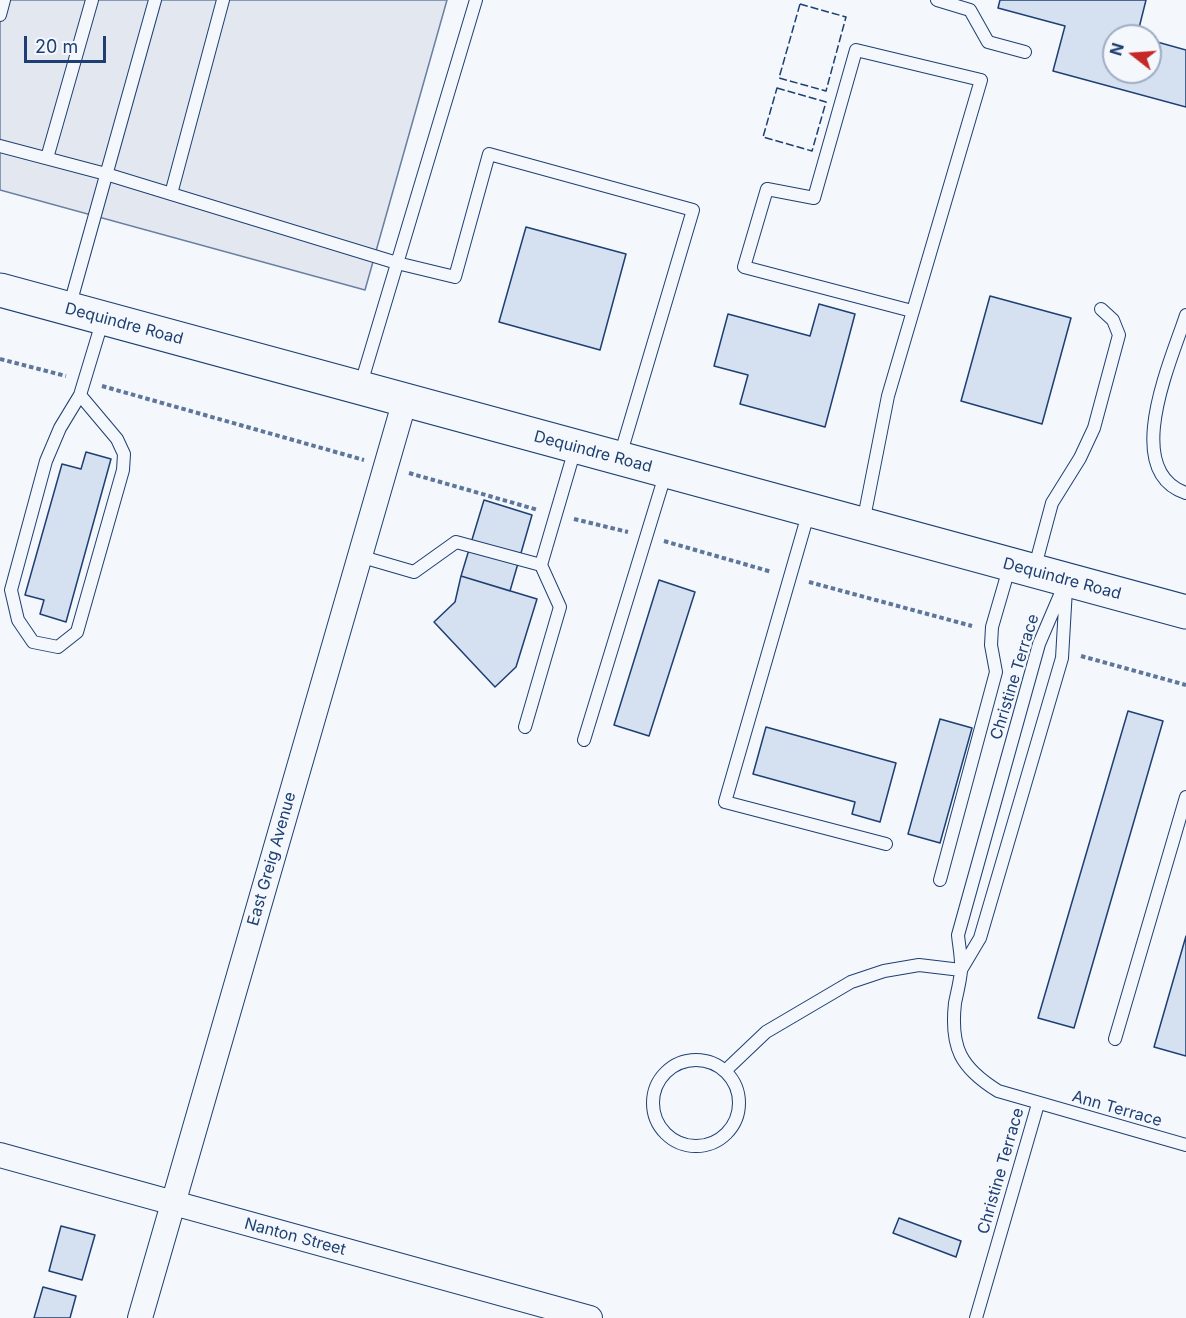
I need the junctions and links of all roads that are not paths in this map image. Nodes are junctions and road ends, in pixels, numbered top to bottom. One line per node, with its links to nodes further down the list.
1 (4, 0): 7 (lane)
2 (92, 0): 10 (lane)
3 (155, 0): 11 (lane)
4 (223, 0): 12 (lane)
5 (476, 0): 13 (lane)
6 (937, 0): 8 (lane)
7 (0, 15)
8 (1025, 52)
9 (0, 146): 10 (lane)
10 (47, 158): 11 (lane)
11 (106, 174): 12 (lane); 15 (lane)
12 (171, 194): 13 (lane)
13 (397, 263): 20 (lane); 24 (lane)
14 (0, 290): 15 (main road, Dequindre Road)
15 (69, 309): 19 (main road, Dequindre Road)
16 (1101, 309): 31 (lane)
17 (912, 312): 17 (lane); 28 (lane)
18 (1186, 315): 26 (lane)
19 (103, 318): 20 (main road, Dequindre Road); 21 (lane)
20 (360, 388): 22 (main road, Dequindre Road)
21 (80, 395): 21 (lane)
22 (405, 400): 23 (main road, Dequindre Road); 29 (street, East Greig Avenue)
23 (575, 447): 24 (main road, Dequindre Road); 30 (lane)
24 (620, 459): 25 (main road, Dequindre Road)
25 (666, 472): 27 (main road, Dequindre Road); 35 (lane)
26 (1186, 493)
27 (809, 510): 28 (main road, Dequindre Road); 37 (lane)
28 (863, 525): 31 (main road, Dequindre Road)
29 (359, 556): 30 (lane); 45 (street, East Greig Avenue)
30 (541, 565): 34 (lane)
31 (1022, 568): 32 (main road, Dequindre Road); 38 (lane)
32 (1066, 581): 33 (main road, Dequindre Road); 39 (lane, Christine Terrace); 39 (lane, Christine Terrace)
33 (1186, 612)
34 (525, 727)
35 (584, 740)
36 (1186, 797): 40 (lane)
37 (886, 844)
38 (940, 880)
39 (961, 970): 41 (lane); 42 (lane, Christine Terrace)
40 (1115, 1039)
41 (725, 1071): 41 (lane)
42 (1038, 1104): 43 (lane, Ann Terrace); 48 (lane, Christine Terrace)
43 (1186, 1145)
44 (0, 1155): 45 (street, Nanton Street)
45 (173, 1203): 46 (street, East Greig Avenue); 47 (street, Nanton Street)
46 (140, 1318)
47 (590, 1318)
48 (976, 1318)

